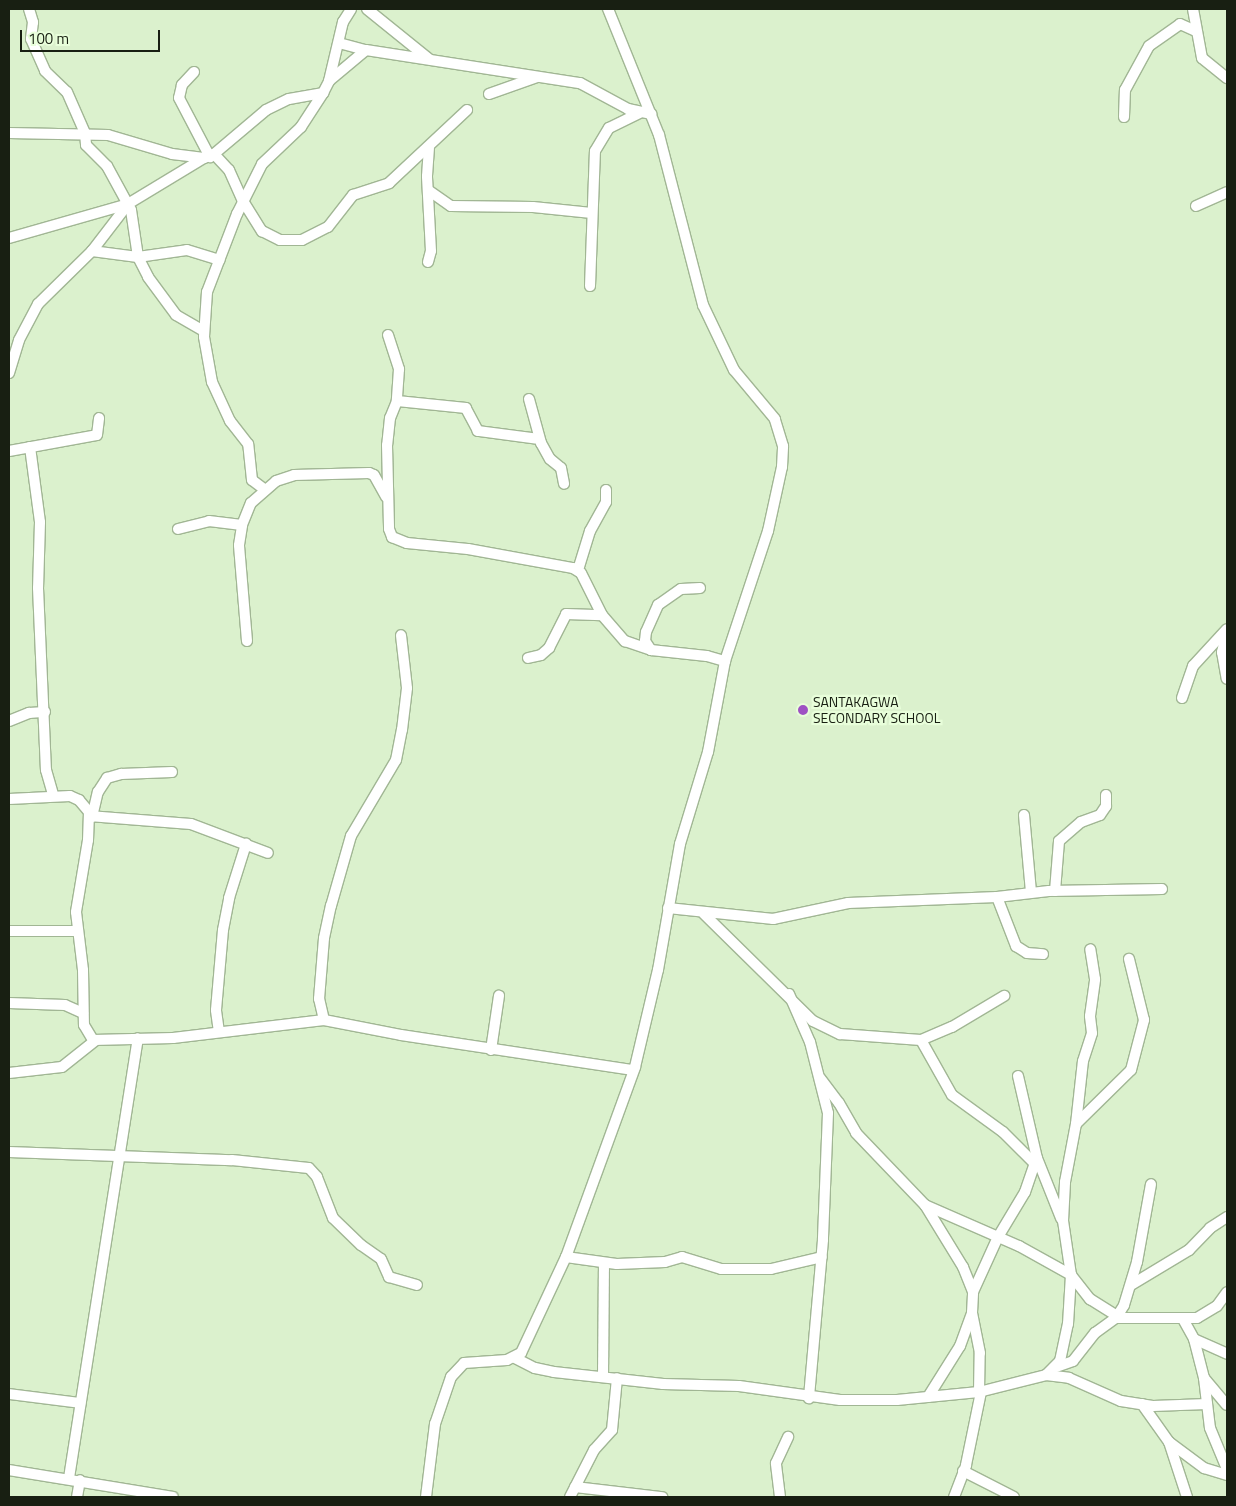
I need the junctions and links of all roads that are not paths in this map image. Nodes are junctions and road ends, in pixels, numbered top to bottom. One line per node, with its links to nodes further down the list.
1 (29, 9): 21 (street)
2 (351, 9): 7 (street)
3 (368, 9): 9 (street)
4 (608, 9): 18 (street)
5 (1192, 9): 6 (street)
6 (1196, 31): 12 (street); 19 (street)
7 (339, 43): 8 (street); 13 (street)
8 (366, 50): 9 (street); 13 (street)
9 (430, 59): 11 (street)
10 (194, 72): 23 (street)
11 (538, 77): 15 (street); 17 (street)
12 (1227, 78)
13 (329, 81): 14 (street)
14 (323, 93): 23 (street); 26 (street)
15 (489, 94)
16 (466, 110): 22 (street)
17 (640, 114): 18 (street); 29 (street)
18 (651, 114): 59 (street)
19 (1124, 117)
20 (9, 133): 21 (street)
21 (85, 133): 23 (street); 27 (street)
22 (429, 148): 24 (street); 26 (street)
23 (209, 156): 26 (street); 27 (street)
24 (428, 190): 29 (street); 34 (street)
25 (1227, 192): 28 (street)
26 (243, 201): 33 (street)
27 (128, 204): 30 (street); 31 (street); 32 (street)
28 (1196, 206)
29 (592, 213): 35 (street)
30 (9, 238)
31 (92, 251): 32 (street); 38 (street)
32 (138, 257): 33 (street); 36 (street)
33 (219, 260): 36 (street)
34 (428, 262)
35 (590, 286)
36 (204, 331): 46 (street)
37 (388, 335): 40 (street)
38 (9, 373)
39 (529, 399): 42 (street)
40 (397, 401): 42 (street); 48 (street)
41 (99, 418): 43 (street)
42 (539, 439): 45 (street)
43 (30, 446): 44 (street); 62 (street)
44 (9, 451)
45 (564, 484)
46 (264, 489): 48 (street); 49 (street)
47 (606, 490): 51 (street)
48 (388, 501): 51 (street)
49 (242, 525): 50 (street); 56 (street)
50 (178, 529)
51 (578, 570): 53 (street)
52 (700, 588): 57 (street)
53 (602, 615): 57 (street); 58 (street)
54 (1227, 630): 60 (street); 61 (street)
55 (401, 635): 88 (street)
56 (246, 641)
57 (651, 650): 59 (street)
58 (528, 658)
59 (726, 661): 76 (street)
60 (1227, 679)
61 (1182, 698)
62 (45, 712): 63 (street); 65 (street)
63 (9, 721)
64 (172, 772): 69 (street)
65 (53, 795): 67 (street); 69 (street)
66 (1106, 795): 73 (street)
67 (9, 799)
68 (1024, 815): 74 (street)
69 (91, 816): 70 (street); 79 (street)
70 (246, 844): 71 (street); 89 (street)
71 (268, 854)
72 (1162, 889): 73 (street)
73 (1055, 891): 74 (street)
74 (1031, 892): 75 (street)
75 (997, 897): 77 (street); 81 (street)
76 (668, 908): 77 (street); 94 (street)
77 (704, 914): 83 (street)
78 (9, 931): 79 (street)
79 (76, 931): 87 (street)
80 (1090, 950): 98 (street)
81 (1043, 954)
82 (1130, 959): 98 (street)
83 (789, 994): 92 (street); 97 (street)
84 (499, 996): 93 (street)
85 (1004, 996): 92 (street)
86 (9, 1003): 87 (street)
87 (83, 1013): 91 (street)
88 (324, 1020): 89 (street); 93 (street)
89 (218, 1032): 90 (street)
90 (138, 1038): 91 (street); 100 (street)
91 (96, 1040): 95 (street)
92 (921, 1040): 101 (street)
93 (491, 1050): 94 (street)
94 (633, 1070): 107 (street)
95 (9, 1073)
96 (1018, 1076): 101 (street)
97 (820, 1078): 103 (street); 108 (street)
98 (1076, 1124): 105 (street)
99 (9, 1152): 100 (street)
100 (118, 1155): 111 (street); 130 (street)
101 (1036, 1161): 105 (street); 106 (street)
102 (1151, 1184): 112 (street)
103 (925, 1205): 106 (street); 113 (street)
104 (1227, 1217): 112 (street)
105 (1063, 1221): 110 (street)
106 (998, 1237): 110 (street); 113 (street)
107 (566, 1257): 109 (street); 120 (street)
108 (822, 1257): 109 (street); 129 (street)
109 (604, 1263): 123 (street)
110 (1071, 1275): 116 (street); 121 (street)
111 (417, 1285)
112 (1131, 1285): 116 (street)
113 (973, 1292): 115 (street)
114 (1227, 1292): 117 (street)
115 (972, 1313): 126 (street); 128 (street)
116 (1117, 1317): 117 (street); 121 (street)
117 (1183, 1319): 118 (street)
118 (1194, 1339): 119 (street); 125 (street)
119 (1227, 1354)
120 (515, 1358): 123 (street); 144 (street)
121 (1056, 1367): 122 (street)
122 (1046, 1375): 126 (street); 131 (street)
123 (603, 1376): 124 (street)
124 (617, 1378): 129 (street); 141 (street)
125 (1204, 1378): 132 (street); 133 (street)
126 (980, 1392): 128 (street); 138 (street)
127 (9, 1394): 130 (street)
128 (928, 1397): 129 (street)
129 (809, 1398)
130 (80, 1403): 140 (street)
131 (1142, 1404): 132 (street); 135 (street)
132 (1207, 1404): 136 (street)
133 (1227, 1405)
134 (788, 1437): 147 (street)
135 (1169, 1442): 139 (street); 150 (street)
136 (1227, 1469)
137 (9, 1470): 140 (street)
138 (963, 1471): 148 (street); 149 (street)
139 (1227, 1475)
140 (74, 1479): 142 (street); 143 (street)
141 (574, 1487): 145 (street); 146 (street)
142 (77, 1497)
143 (173, 1497)
144 (426, 1497)
145 (570, 1497)
146 (662, 1497)
147 (780, 1497)
148 (954, 1497)
149 (1014, 1497)
150 (1187, 1497)

